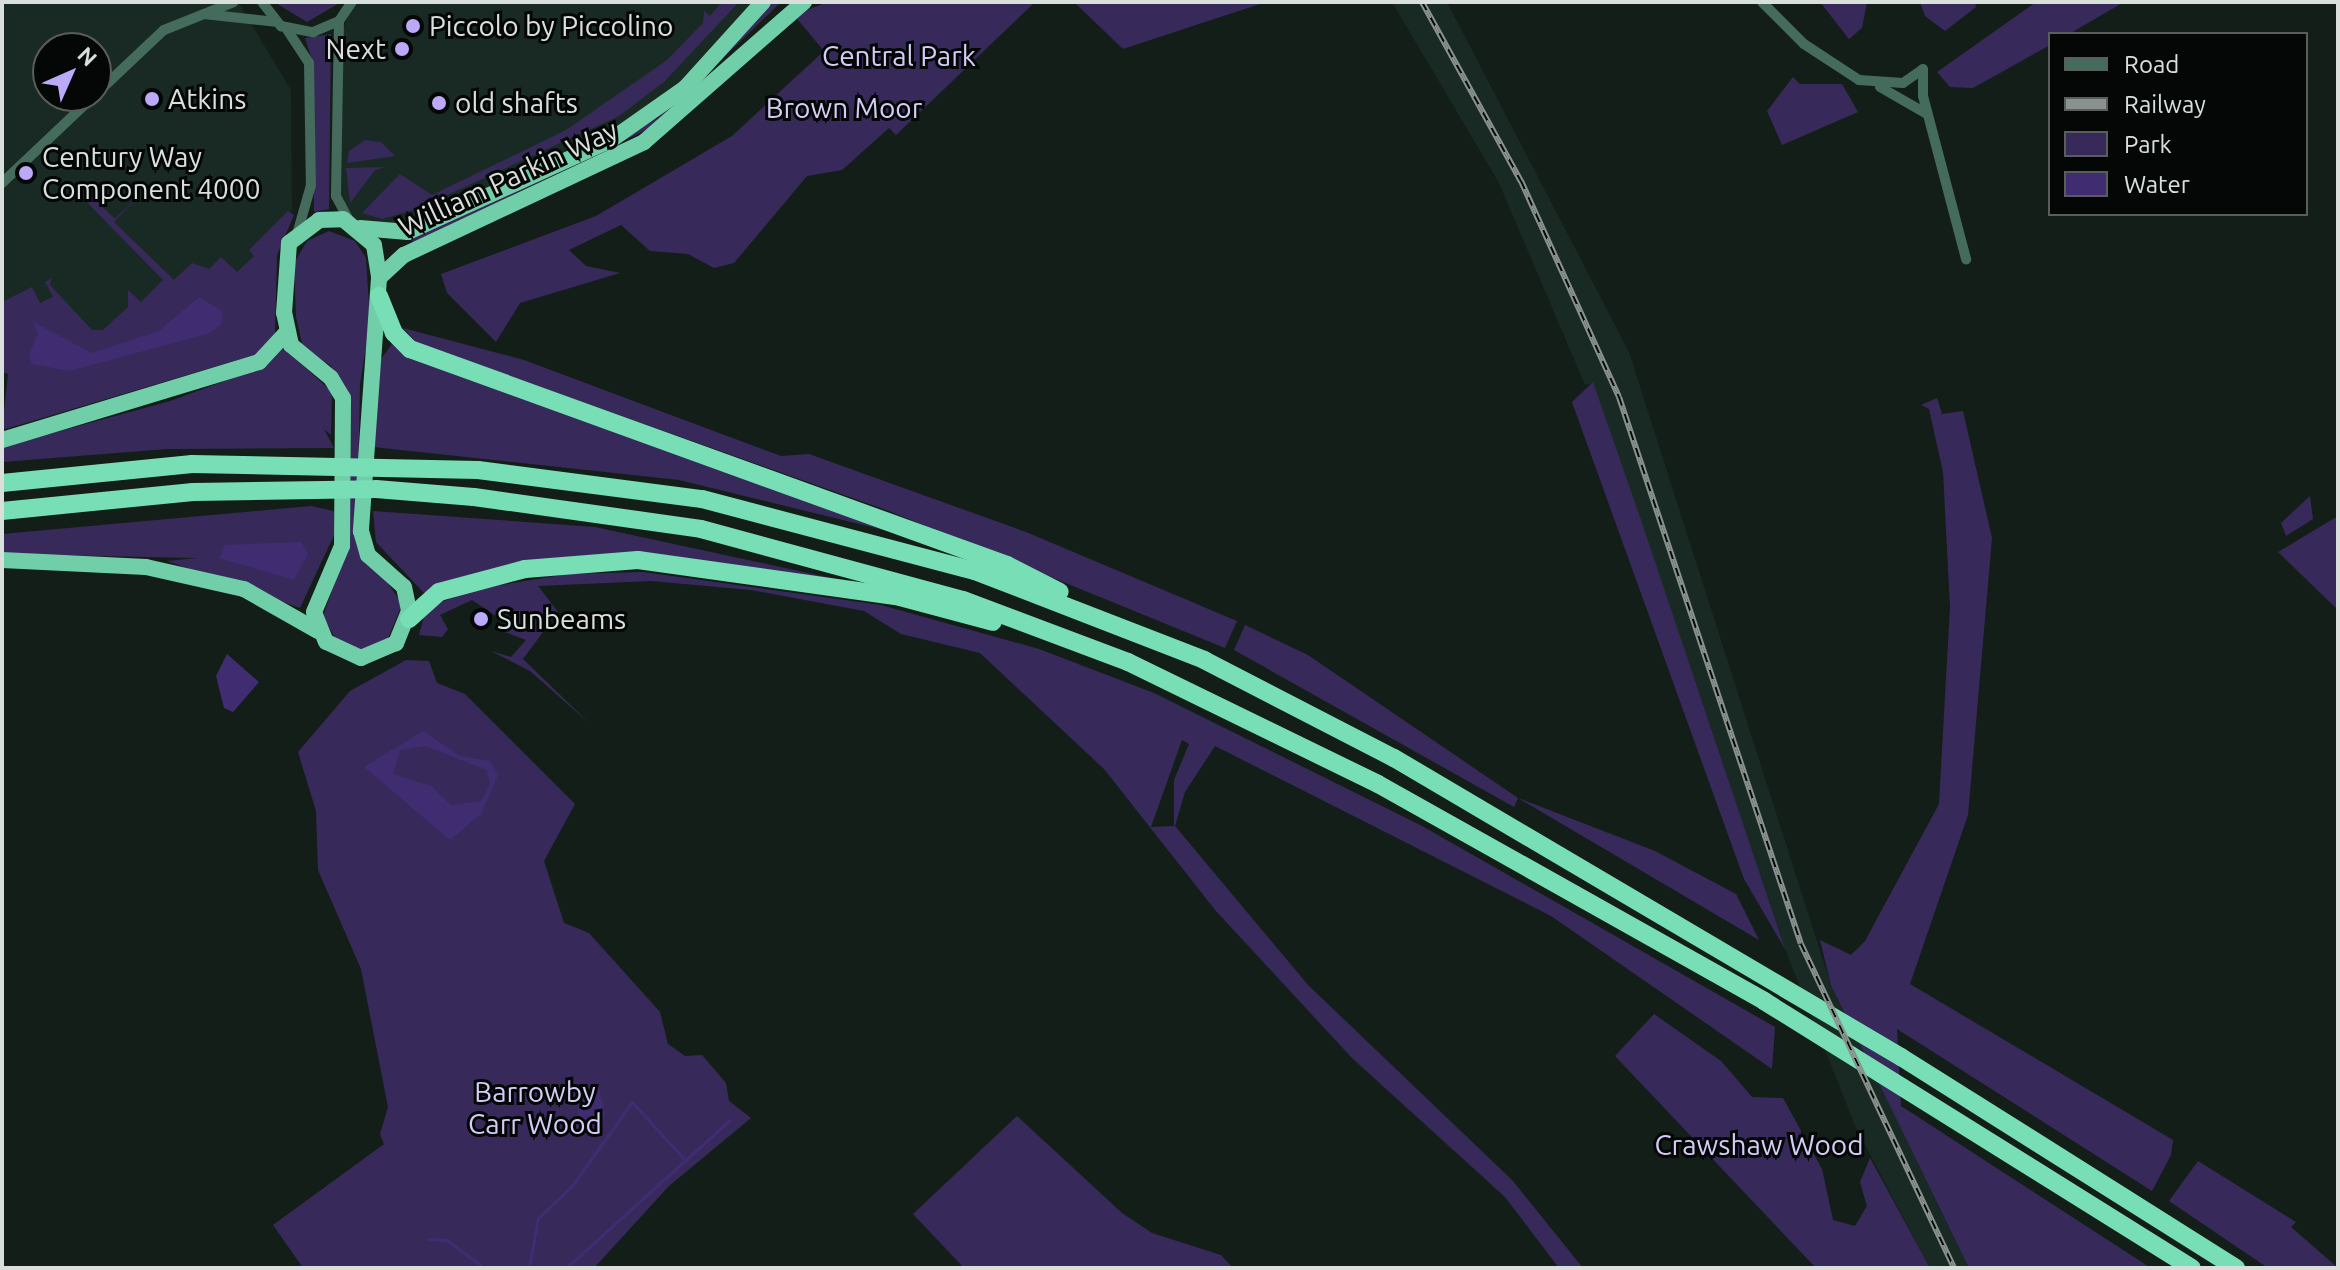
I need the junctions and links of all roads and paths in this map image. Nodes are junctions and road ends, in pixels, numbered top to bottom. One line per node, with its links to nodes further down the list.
1 (234, 2): 7 (street)
2 (262, 2): 9 (street)
3 (352, 2): 8 (street)
4 (763, 2): 15 (highway, William Parkin Way)
5 (804, 2): 18 (highway, William Parkin Way)
6 (1762, 2): 11 (street)
7 (199, 13): 9 (street); 10 (street)
8 (339, 21): 9 (street); 15 (street)
9 (282, 25): 16 (street)
10 (112, 78)
11 (1870, 85): 13 (street); 13 (street)
12 (77, 112): 14 (street)
13 (1931, 119): 17 (street)
14 (2, 183)
15 (356, 225): 16 (highway, William Parkin Way); 18 (highway)
16 (297, 234): 19 (highway)
17 (1966, 259)
18 (379, 287): 24 (highway); 25 (highway)
19 (286, 333): 20 (highway); 26 (highway)
20 (2, 440)
21 (2, 483): 25 (highway)
22 (2, 511): 27 (highway)
23 (2, 560): 26 (highway)
24 (409, 619): 26 (highway); 27 (highway)
25 (1137, 632): 29 (highway)
26 (319, 633)
27 (1128, 662): 28 (highway)
28 (2192, 1268)
29 (2236, 1268)

